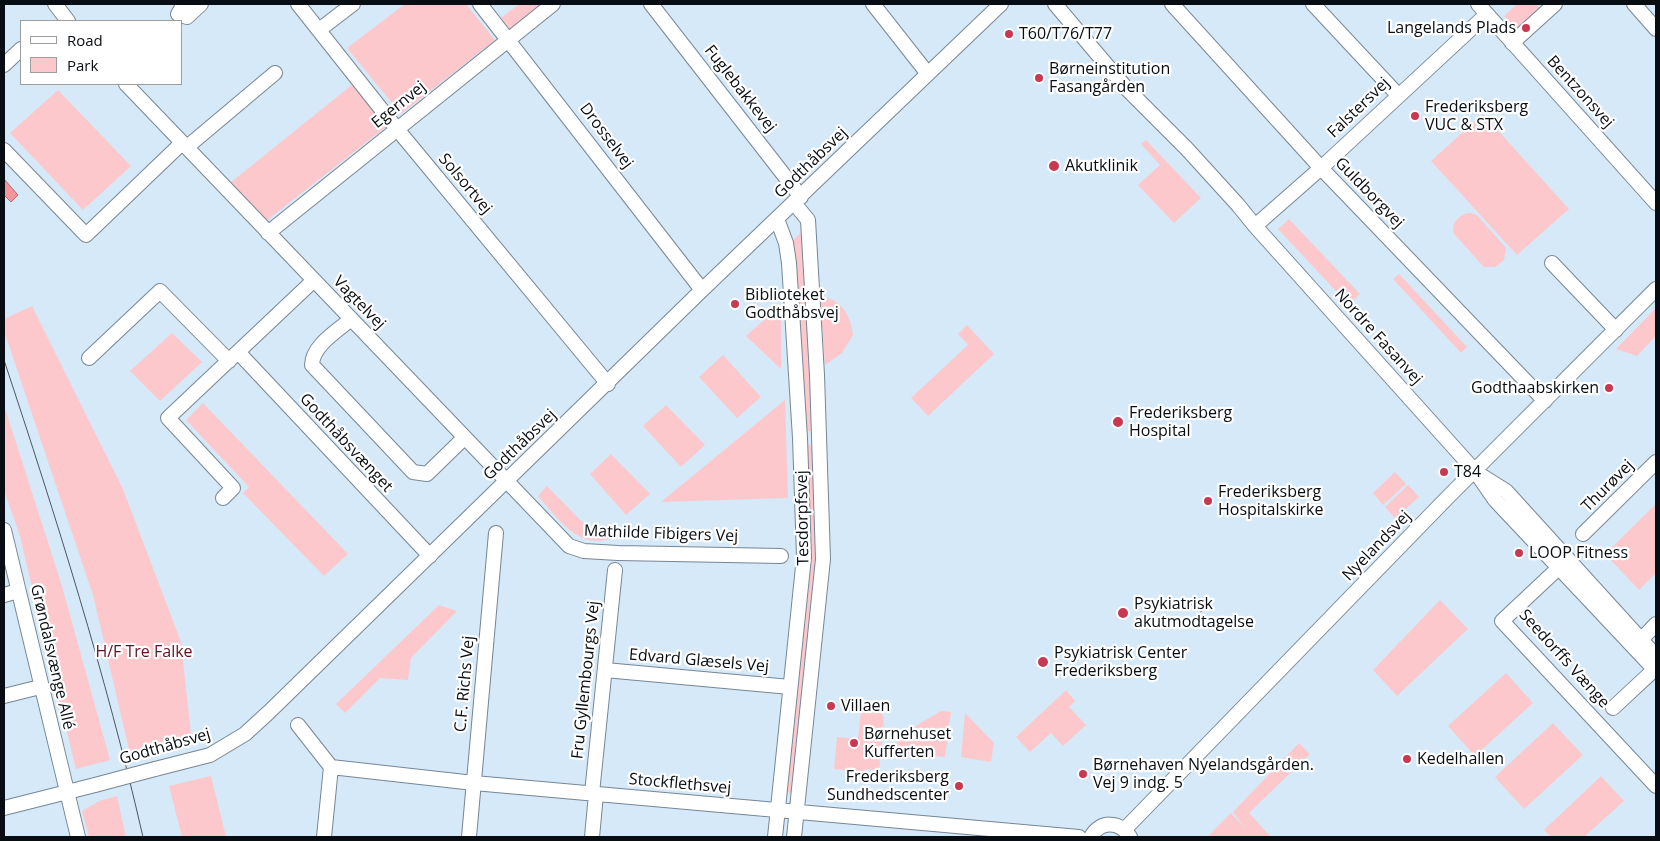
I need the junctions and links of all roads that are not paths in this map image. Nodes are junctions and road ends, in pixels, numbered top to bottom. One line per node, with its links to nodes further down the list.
1 (184, 4): 2 (street)
2 (201, 4)
3 (298, 4): 17 (street, Solsortvej)
4 (353, 4): 17 (street)
5 (480, 4): 18 (street, Drosselvej)
6 (553, 4): 18 (street, Egernvej)
7 (650, 4): 30 (street, Fuglebakkevej)
8 (873, 4): 23 (street)
9 (1001, 4): 23 (street, Godthåbsvej)
10 (1055, 4): 33 (street, Nordre Fasanvej)
11 (1172, 4): 29 (street, Guldborgvej)
12 (1313, 4): 25 (street)
13 (1555, 4): 19 (street)
14 (1634, 4): 16 (street)
15 (1482, 9): 19 (street, Bentzonsvej); 25 (street, Falstersvej)
16 (1656, 28)
17 (320, 30): 26 (street, Solsortvej)
18 (509, 39): 26 (street, Egernvej); 38 (street, Drosselvej)
19 (1512, 43): 31 (street, Bentzonsvej)
20 (20, 50): 21 (street)
21 (4, 65)
22 (275, 73): 27 (street)
23 (928, 74): 30 (street, Godthåbsvej)
24 (127, 85): 27 (street, Vagtelvej)
25 (1398, 95): 29 (street, Falstersvej)
26 (397, 129): 34 (street, Egernvej); 43 (street, Solsortvej)
27 (184, 145): 28 (street); 34 (street, Vagtelvej)
28 (4, 150)
29 (1321, 168): 33 (street, Falstersvej); 44 (street, Guldborgvej)
30 (798, 200): 32 (street, Godthåbsvej); 75 (street, Tesdorpfsvej)
31 (1656, 203)
32 (777, 219): 38 (street, Godthåbsvej); 64 (street, Tesdorpfsvej)
33 (1255, 226): 47 (street, Nordre Fasanvej)
34 (268, 233): 36 (street, Vagtelvej)
35 (1552, 263): 40 (street)
36 (313, 281): 39 (street, Vagtelvej); 41 (street)
37 (1656, 289): 40 (street, Nyelandsvej)
38 (702, 290): 43 (street, Godthåbsvej)
39 (350, 320): 45 (street, Vagtelvej); 45 (street, Godthåbsvænget)
40 (1616, 330): 44 (street, Nyelandsvej)
41 (233, 356): 42 (street, Godthåbsvænget); 49 (street); 53 (street, Godthåbsvænget)
42 (89, 358)
43 (608, 384): 48 (street, Godthåbsvej)
44 (1545, 401): 47 (street, Nyelandsvej)
45 (464, 438): 48 (street, Vagtelvej)
46 (1656, 462): 52 (street, Thurøvej)
47 (1475, 471): 55 (street, Nordre Fasanvej); 76 (street, Nyelandsvej)
48 (506, 483): 53 (street, Godthåbsvej); 54 (street, Mathilde Fibigers Vej)
49 (223, 498)
50 (4, 530): 57 (street, Grøndalsvænge Allé)
51 (496, 533): 69 (street, C.F. Richs Vej)
52 (1584, 534)
53 (430, 556): 71 (street, Godthåbsvej, bridge)
54 (781, 556)
55 (1563, 563): 60 (street, Nordre Fasanvej); 70 (street, Seedorffs Vænge)
56 (615, 570): 62 (street, Fru Gyllembourgs Vej)
57 (18, 591): 58 (street); 63 (street, Grøndalsvænge Allé)
58 (4, 595)
59 (1656, 624): 60 (street)
60 (1637, 643): 61 (street, Nordre Fasanvej)
61 (1656, 666): 66 (street, Nordre Fasanvej)
62 (605, 670): 64 (street, Edvard Glæsels Vej); 72 (street, Fru Gyllembourgs Vej)
63 (40, 686): 65 (street); 71 (street, Grøndalsvænge Allé)
64 (790, 687): 74 (street, Tesdorpfsvej)
65 (4, 696)
66 (1613, 708)
67 (298, 725): 68 (street)
68 (331, 767): 69 (street, Stockflethsvej); 78 (street)
69 (474, 783): 72 (street, Stockflethsvej); 79 (street, C.F. Richs Vej)
70 (1656, 786)
71 (65, 791): 73 (street, Godthåbsvej); 77 (street, Grøndalsvænge Allé)
72 (594, 793): 74 (street, Stockflethsvej); 80 (street, Fru Gyllembourgs Vej)
73 (4, 808)
74 (778, 809): 75 (street, Stockflethsvej); 81 (street, Tesdorpfsvej)
75 (797, 811): 82 (street, Tesdorpfsvej); 83 (street, Stockflethsvej)
76 (1127, 833): 84 (street)
77 (78, 837)
78 (324, 837)
79 (469, 837)
80 (592, 837)
81 (775, 837)
82 (794, 837)
83 (1079, 837)
84 (1091, 837)

